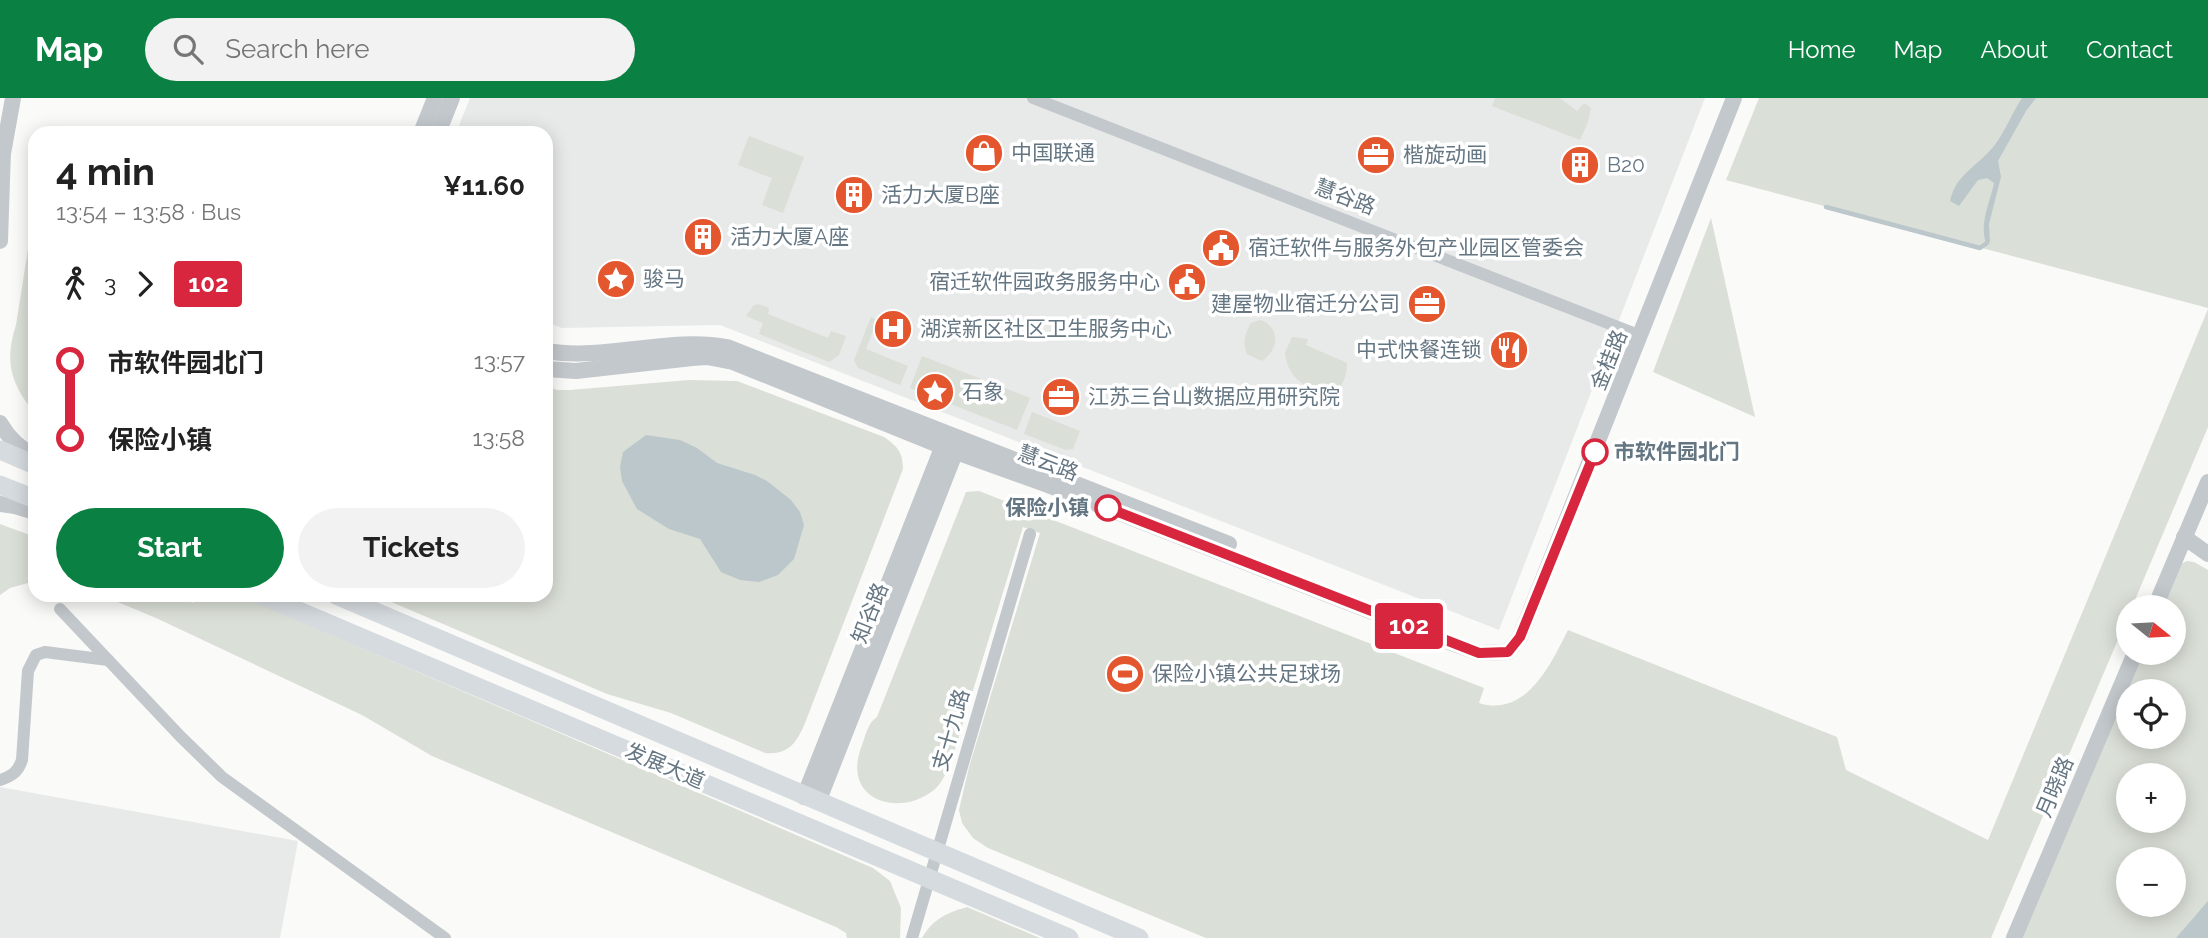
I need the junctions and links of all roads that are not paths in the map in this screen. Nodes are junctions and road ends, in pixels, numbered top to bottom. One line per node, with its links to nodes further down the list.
1 (13, 98): 9 (street)
2 (435, 98): 7 (street)
3 (452, 98): 8 (street)
4 (1033, 98): 12 (street, 慧谷路)
5 (1723, 98): 12 (street, 金桂路)
6 (1734, 98): 12 (street, 金桂路)
7 (424, 126)
8 (441, 126)
9 (3, 150): 10 (street); 11 (street)
10 (0, 168)
11 (0, 241)
12 (1636, 334): 32 (street, 金桂路)
13 (553, 352): 16 (street, 慧云路)
14 (553, 369): 16 (street, 慧云路)
15 (0, 423): 18 (street)
16 (952, 442): 32 (street, 慧云路); 36 (street, 知谷路)
17 (0, 450): 19 (main road)
18 (28, 453)
19 (28, 462)
20 (2208, 482): 26 (street)
21 (0, 485): 22 (main road)
22 (28, 496)
23 (0, 504): 24 (street)
24 (28, 510)
25 (1030, 534): 37 (street, 支十九路)
26 (2185, 537): 27 (street); 28 (street)
27 (2208, 554)
28 (2160, 595)
29 (278, 602): 38 (main road, 发展大道)
30 (352, 602): 36 (main road, 发展大道)
31 (60, 609): 33 (street)
32 (1516, 636)
33 (108, 660): 35 (street); 39 (street)
34 (2130, 665): 43 (street, 月晓路)
35 (0, 780)
36 (811, 800): 37 (main road, 发展大道)
37 (936, 853): 38 (street, 支十九路); 42 (main road, 发展大道)
38 (929, 878): 40 (street, 支十九路); 41 (main road, 发展大道)
39 (445, 938)
40 (912, 938)
41 (1069, 938)
42 (1139, 938)
43 (2014, 938)

